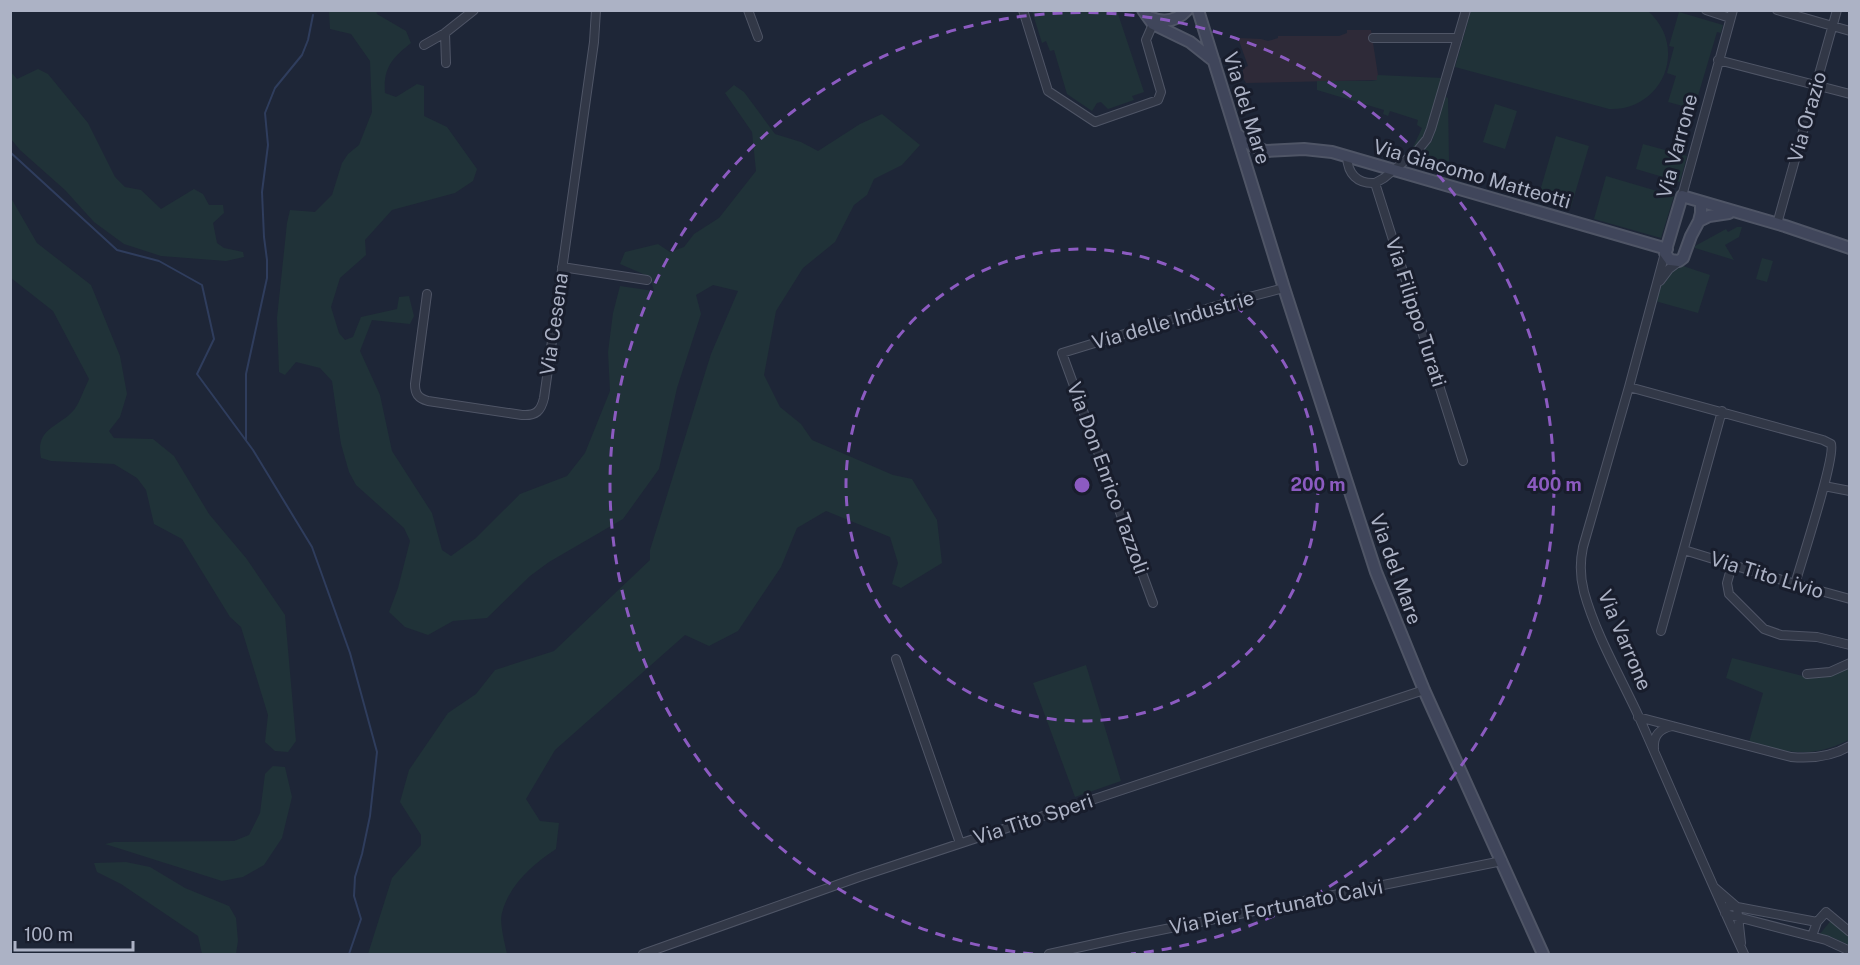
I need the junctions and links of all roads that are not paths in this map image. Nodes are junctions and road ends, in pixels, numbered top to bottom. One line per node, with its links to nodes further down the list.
1 (474, 10): 16 (street)
2 (596, 10): 42 (street, Via Cesena)
3 (748, 10): 17 (street)
4 (1023, 10): 12 (street)
5 (1187, 10): 12 (main road)
6 (1198, 10): 13 (main road, Via del Mare)
7 (1466, 10): 19 (street)
8 (1706, 10): 11 (street)
9 (1777, 10): 14 (street)
10 (1837, 10): 14 (street, Via Orazio)
11 (1731, 14): 23 (street, Via Varrone)
12 (1147, 17): 20 (main road)
13 (1202, 24): 20 (main road); 21 (main road, Via del Mare)
14 (1833, 26): 15 (street); 26 (street, Via Orazio)
15 (1850, 31)
16 (445, 33): 22 (street); 25 (street)
17 (758, 37)
18 (1373, 38): 19 (street)
19 (1458, 38): 31 (street)
20 (1190, 42): 21 (main road); 24 (main road)
21 (1208, 43): 24 (main road, Via del Mare)
22 (424, 45)
23 (1718, 60): 26 (street); 34 (street, Via Varrone)
24 (1214, 62): 28 (main road, Via del Mare)
25 (446, 63)
26 (1816, 86): 27 (street); 38 (street, Via Orazio)
27 (1850, 94)
28 (1237, 134): 29 (main road); 32 (main road, Via del Mare)
29 (1265, 151): 30 (main road, Via Giacomo Matteotti); 32 (main road)
30 (1347, 157): 31 (main road, Via Giacomo Matteotti); 33 (street)
31 (1392, 170): 33 (street); 40 (main road, Via Giacomo Matteotti)
32 (1248, 174): 44 (main road, Via del Mare)
33 (1375, 183): 50 (street, Via Filippo Turati)
34 (1682, 196): 35 (main road); 40 (main road, Via Varrone)
35 (1701, 202): 36 (main road); 37 (main road)
36 (1738, 213): 37 (main road); 38 (main road)
37 (1699, 221): 41 (main road)
38 (1777, 224): 39 (main road)
39 (1850, 248)
40 (1666, 251): 41 (main road, Via Giacomo Matteotti); 45 (street, Via Varrone)
41 (1681, 260): 45 (street, Via Varrone)
42 (562, 267): 43 (street); 46 (street, Via Cesena)
43 (646, 280)
44 (1284, 288): 47 (street, Via delle Industrie); 63 (main road, Via del Mare)
45 (1656, 290): 48 (street, Via Varrone)
46 (427, 294)
47 (1062, 353): 57 (street, Via Don Enrico Tazzoli)
48 (1629, 387): 49 (street); 64 (street, Via Varrone)
49 (1722, 411): 51 (street); 53 (street)
50 (1463, 461)
51 (1824, 486): 52 (street); 55 (street)
52 (1850, 491)
53 (1684, 550): 54 (street, Via Tito Livio); 58 (street)
54 (1732, 565): 55 (street, Via Tito Livio); 59 (street)
55 (1795, 585): 56 (street, Via Tito Livio)
56 (1850, 599)
57 (1153, 603)
58 (1661, 631)
59 (1850, 645)
60 (896, 659): 68 (street)
61 (1850, 663): 62 (street)
62 (1807, 674)
63 (1424, 690): 68 (street, Via Tito Speri); 69 (main road, Via del Mare)
64 (1638, 717): 65 (street); 67 (street, Via Varrone)
65 (1672, 726): 66 (street); 67 (street)
66 (1850, 746)
67 (1655, 753): 70 (street, Via Varrone)
68 (960, 843): 81 (street, Via Tito Speri)
69 (1502, 861): 82 (street, Via Pier Fortunato Calvi); 83 (main road, Via del Mare)
70 (1713, 886): 71 (street); 72 (street, Via Varrone)
71 (1737, 907): 72 (street); 73 (street); 75 (street)
72 (1725, 914): 73 (street); 79 (street, Via Varrone)
73 (1739, 918): 74 (street); 77 (street)
74 (1754, 922): 77 (street); 78 (street)
75 (1817, 922): 76 (street); 78 (street)
76 (1850, 932)
77 (1741, 936): 79 (street)
78 (1812, 936): 80 (street)
79 (1743, 951)
80 (1850, 951)
81 (643, 954)
82 (1049, 954)
83 (1543, 954)

